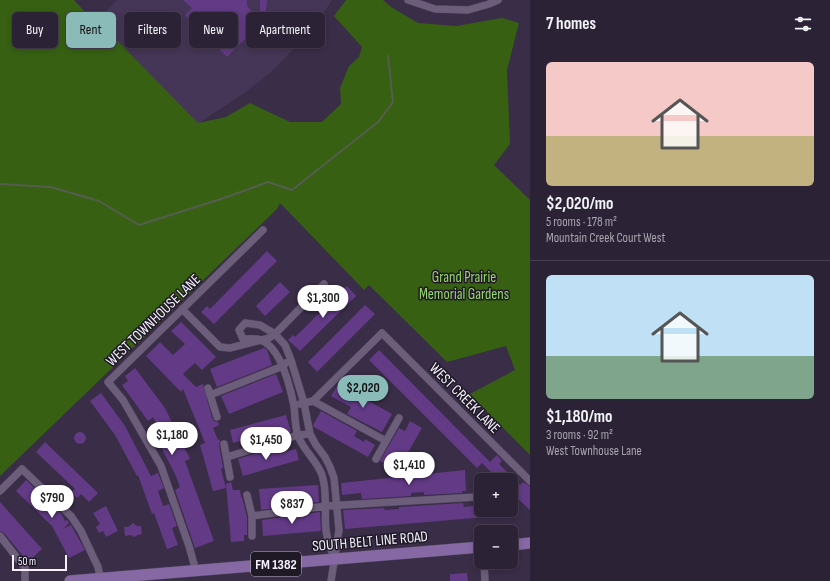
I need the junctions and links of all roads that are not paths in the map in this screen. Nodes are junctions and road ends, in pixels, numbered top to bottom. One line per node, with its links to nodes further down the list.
1 (408, 0): 2 (street)
2 (498, 0)
3 (263, 230): 5 (street, WEST TOWNHOUSE LANE)
4 (324, 284): 6 (street)
5 (182, 309): 7 (street); 38 (street, WEST TOWNHOUSE LANE)
6 (275, 334): 7 (street); 7 (street); 8 (street)
7 (260, 340): 9 (street)
8 (292, 360): 9 (street); 13 (street)
9 (283, 366): 11 (street); 14 (street)
10 (208, 388): 11 (street)
11 (210, 395): 15 (street)
12 (313, 401): 13 (street); 19 (street); 24 (street, WEST CREEK LANE)
13 (304, 403): 14 (street); 17 (street)
14 (294, 405): 18 (street)
15 (217, 417)
16 (399, 418): 19 (street)
17 (310, 434): 18 (street); 29 (street)
18 (298, 435): 21 (street); 28 (street)
19 (386, 441): 22 (street)
20 (224, 444): 21 (street)
21 (227, 457): 23 (street)
22 (376, 459)
23 (230, 477)
24 (530, 481)
25 (0, 491): 39 (street)
26 (247, 495): 30 (street)
27 (474, 497): 29 (street)
28 (326, 506): 29 (street); 30 (street); 36 (street)
29 (337, 506): 36 (street)
30 (252, 516): 32 (street)
31 (0, 536): 40 (street)
32 (252, 536)
33 (530, 543): 34 (main road)
34 (518, 544)
35 (474, 548): 36 (main road, SOUTH BELT LINE ROAD / FM 1382)
36 (334, 560): 38 (main road, SOUTH BELT LINE ROAD / FM 1382); 42 (street)
37 (484, 569): 43 (street)
38 (194, 571): 39 (main road, SOUTH BELT LINE ROAD / FM 1382)
39 (101, 580): 41 (main road, SOUTH BELT LINE ROAD / FM 1382)
40 (25, 581)
41 (70, 581)
42 (331, 581)
43 (485, 581)

